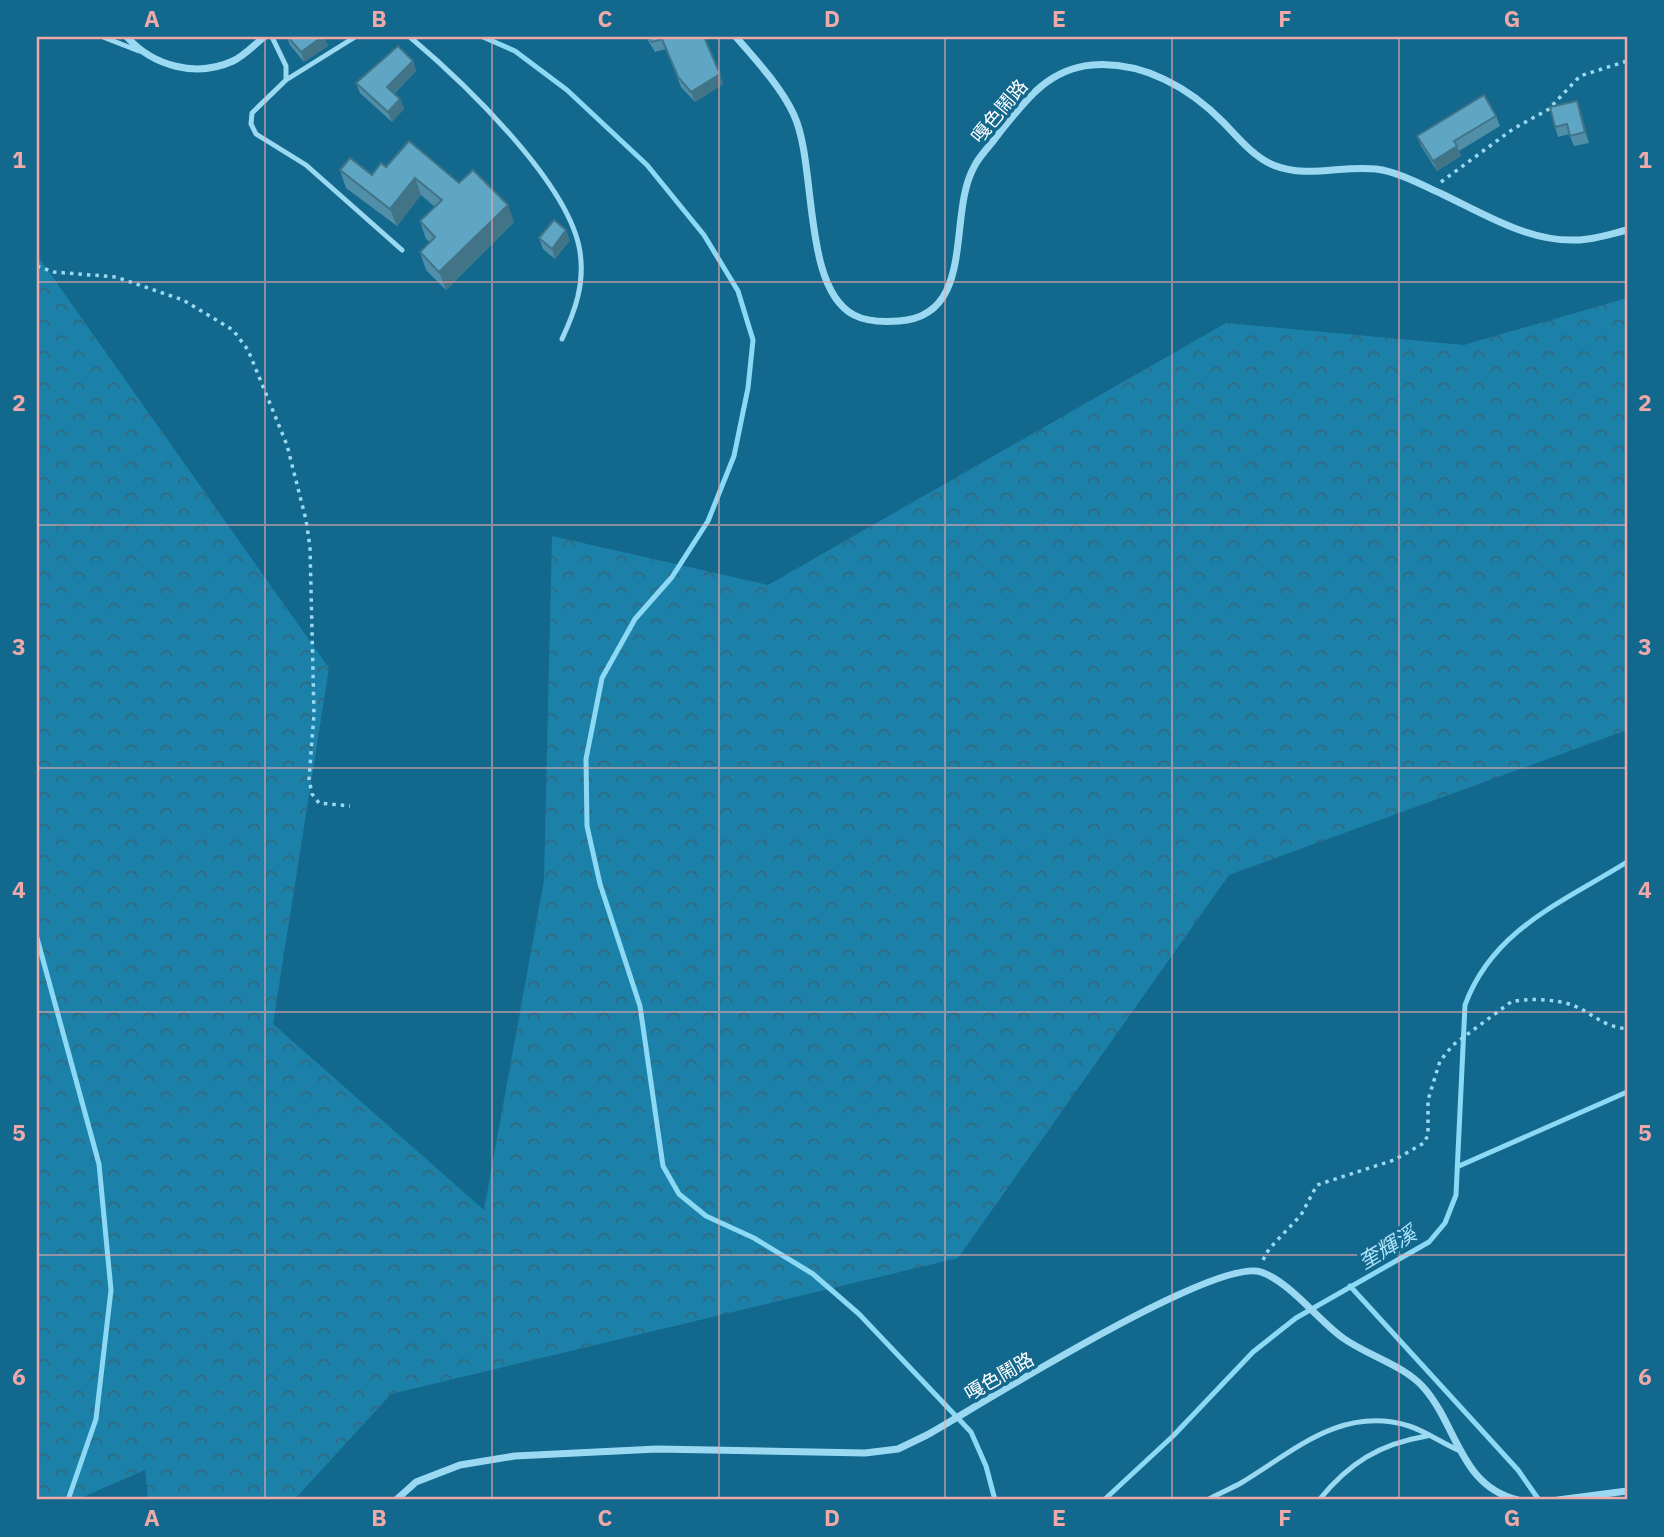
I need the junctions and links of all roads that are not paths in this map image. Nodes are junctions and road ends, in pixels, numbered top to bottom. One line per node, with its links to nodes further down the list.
1 (103, 37): 10 (lane)
2 (127, 37): 9 (street)
3 (140, 37): 9 (lane)
4 (264, 37): 10 (street)
5 (272, 37): 11 (lane)
6 (355, 37): 11 (lane)
7 (410, 37): 14 (lane)
8 (736, 37): 12 (street, 嘎色鬧路)
9 (133, 44): 10 (street)
10 (141, 52)
11 (286, 80): 13 (lane)
12 (1627, 230)
13 (402, 250)
14 (562, 340)
15 (1427, 1436): 16 (lane); 19 (lane); 20 (lane)
16 (1458, 1450): 18 (street, 嘎色鬧路); 21 (street)
17 (1627, 1491): 22 (street)
18 (396, 1500)
19 (1207, 1500)
20 (1319, 1500)
21 (1518, 1500)
22 (1558, 1500)

